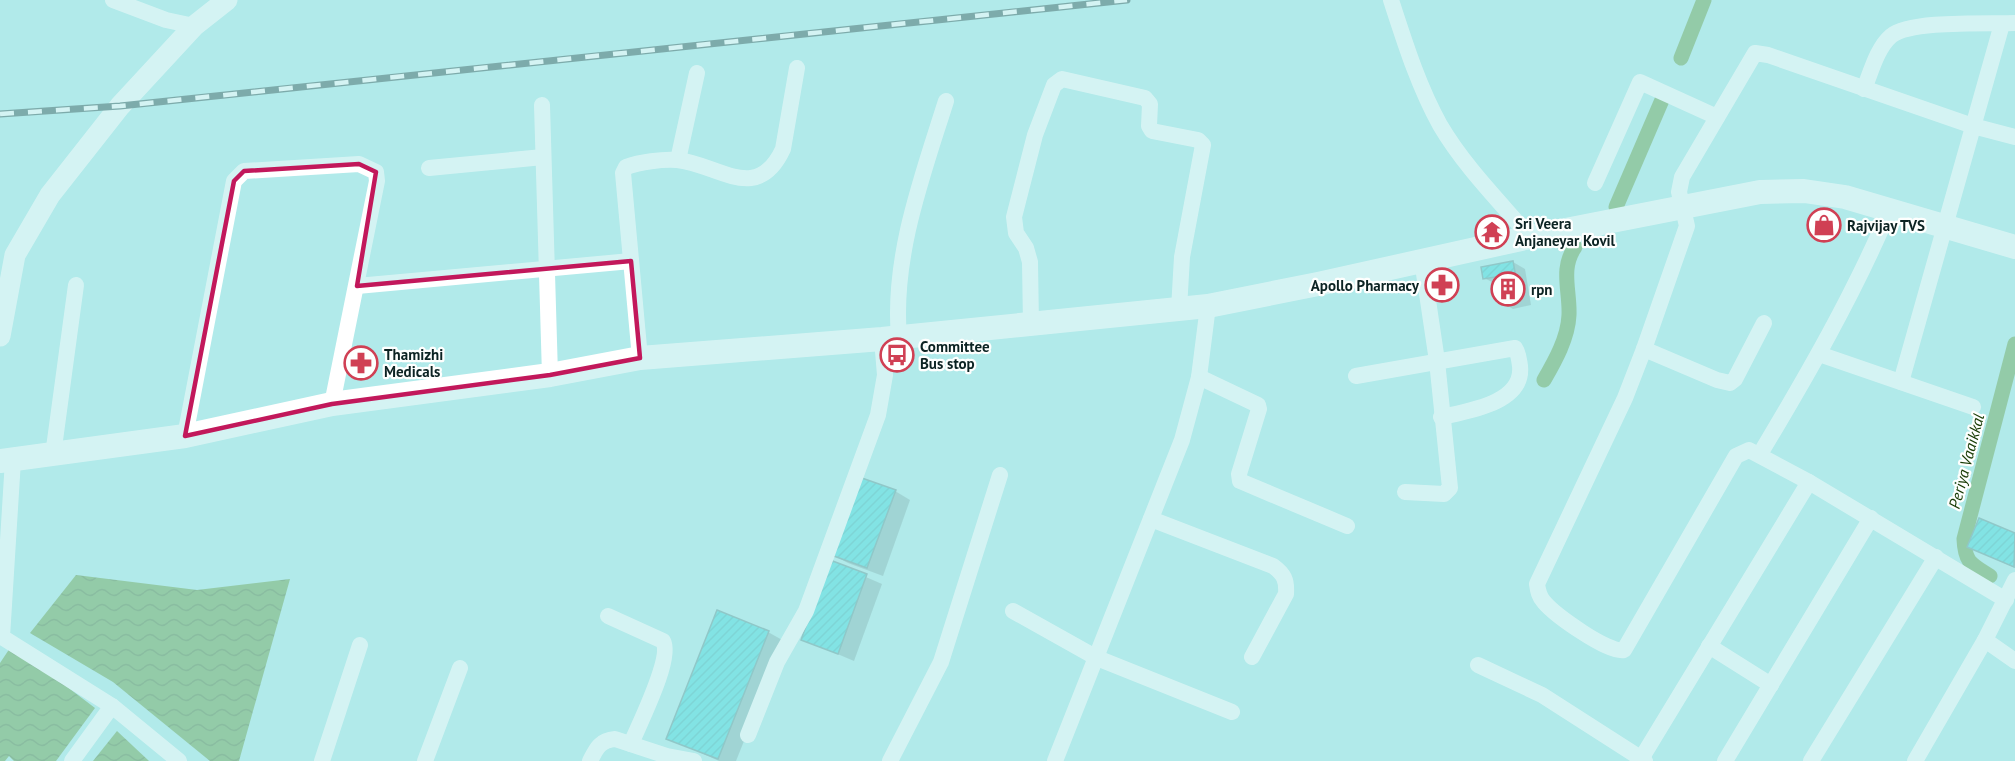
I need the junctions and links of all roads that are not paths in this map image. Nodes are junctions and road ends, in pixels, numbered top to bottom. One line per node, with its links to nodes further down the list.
1 (113, 0): 5 (street)
2 (227, 0): 5 (main road)
3 (1391, 0): 21 (street)
4 (2008, 23): 8 (street); 12 (street)
5 (194, 26): 23 (main road)
6 (797, 68): 15 (street)
7 (697, 73): 15 (street)
8 (1864, 89): 11 (street); 12 (street)
9 (946, 101): 34 (street)
10 (542, 105): 14 (street)
11 (1717, 117): 17 (street); 18 (street)
12 (1973, 126): 13 (street); 20 (street)
13 (2015, 136)
14 (543, 157): 16 (street); 26 (street)
15 (678, 160): 25 (street)
16 (429, 168)
17 (1595, 183)
18 (1682, 206): 19 (highway); 21 (highway); 35 (street)
19 (1890, 208): 20 (highway); 36 (street)
20 (1945, 226): 22 (highway); 42 (street)
21 (1530, 237): 24 (highway)
22 (2015, 247)
23 (8, 253): 33 (main road)
24 (1422, 260): 29 (highway); 38 (street)
25 (631, 261): 26 (street); 37 (street)
26 (545, 267): 28 (street); 39 (street)
27 (76, 285): 48 (street)
28 (357, 286): 43 (street); 46 (street)
29 (1208, 306): 30 (highway); 41 (street)
30 (1179, 309): 32 (highway); 32 (street)
31 (1764, 323): 35 (street)
32 (1031, 325): 34 (highway)
33 (0, 336)
34 (890, 338): 37 (highway); 73 (street)
35 (1644, 349): 47 (street)
36 (1819, 354): 42 (street); 47 (street)
37 (640, 358): 39 (highway)
38 (1437, 360): 40 (street); 45 (street); 45 (street)
39 (550, 375): 43 (highway)
40 (1356, 376)
41 (1199, 377): 54 (street); 55 (street)
42 (1901, 382): 44 (street)
43 (332, 404): 46 (highway)
44 (1973, 407)
45 (1441, 417): 52 (street)
46 (185, 436): 48 (highway)
47 (1760, 454): 51 (street)
48 (53, 456): 49 (highway)
49 (7, 460): 61 (street)
50 (1000, 475): 83 (street)
51 (1809, 482): 53 (street); 64 (street)
52 (1405, 492)
53 (1871, 518): 56 (street); 70 (street)
54 (1151, 519): 65 (street); 66 (street)
55 (1347, 526)
56 (1936, 557): 58 (street); 86 (street)
57 (2015, 580): 58 (street)
58 (2006, 600): 62 (street)
59 (1013, 611): 66 (street)
60 (608, 616): 74 (street)
61 (1, 638): 71 (street)
62 (1985, 640): 67 (street); 87 (street)
63 (360, 645): 79 (street)
64 (1709, 646): 70 (street); 76 (street)
65 (1252, 657)
66 (1097, 658): 72 (street); 84 (street)
67 (2015, 661)
68 (1478, 665): 76 (street)
69 (460, 668): 80 (street)
70 (1771, 685): 85 (street)
71 (112, 705): 77 (street); 78 (street)
72 (1232, 712)
73 (748, 735)
74 (631, 744): 75 (street); 81 (street)
75 (657, 757): 82 (street)
76 (1643, 760)
77 (72, 761)
78 (179, 761)
79 (322, 761)
80 (424, 761)
81 (590, 761)
82 (694, 761)
83 (890, 761)
84 (1055, 761)
85 (1725, 761)
86 (1811, 761)
87 (1915, 761)

